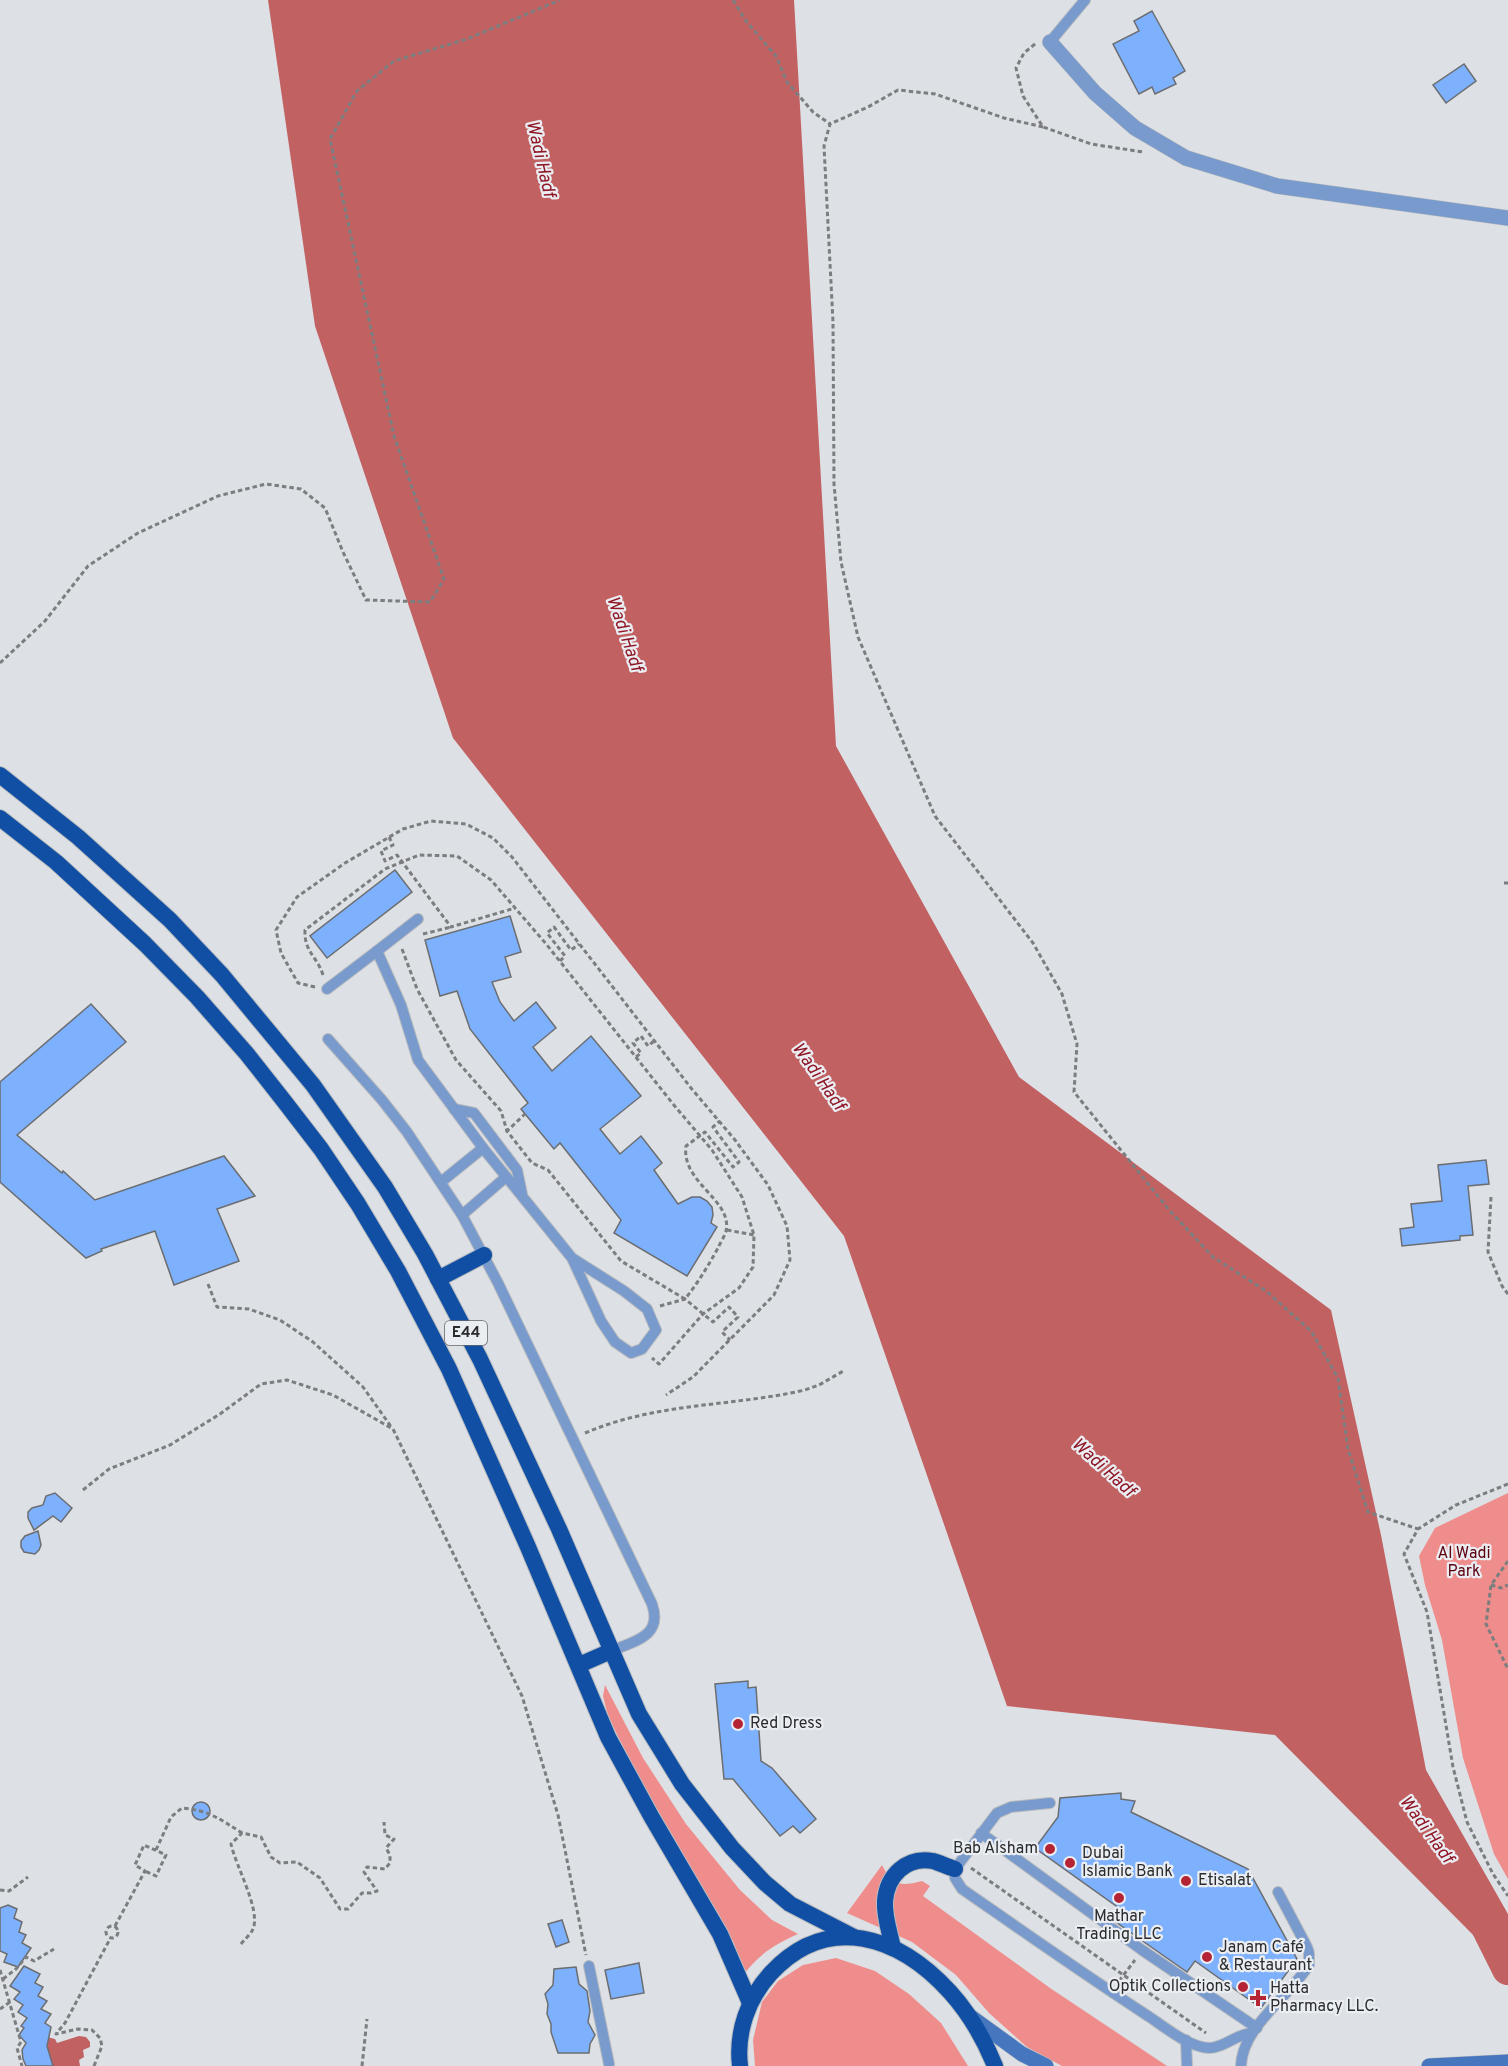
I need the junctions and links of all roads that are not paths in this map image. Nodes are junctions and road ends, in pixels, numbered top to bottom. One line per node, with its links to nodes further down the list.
1 (1085, 0): 2 (lane)
2 (1050, 42): 3 (street)
3 (1508, 218)
4 (0, 775): 18 (highway, E44)
5 (0, 818): 20 (highway, E44)
6 (418, 920): 7 (lane)
7 (377, 951): 8 (lane); 10 (lane)
8 (327, 989)
9 (328, 1039): 13 (lane)
10 (454, 1109): 11 (lane); 14 (lane)
11 (483, 1148): 12 (lane); 13 (lane)
12 (506, 1177): 14 (lane); 15 (lane)
13 (441, 1182): 15 (lane)
14 (523, 1197): 17 (lane)
15 (462, 1215): 16 (lane)
16 (484, 1256): 18 (highway); 19 (lane)
17 (572, 1258): 17 (lane)
18 (438, 1279): 19 (highway, E44)
19 (611, 1651): 20 (highway); 25 (highway, E44)
20 (579, 1665): 28 (highway, E44)
21 (1050, 1803): 22 (lane)
22 (981, 1833): 23 (lane); 30 (lane)
23 (956, 1877): 26 (highway); 31 (lane)
24 (1278, 1892): 30 (lane)
25 (854, 1937): 26 (highway); 28 (highway)
26 (893, 1948): 29 (highway)
27 (589, 1966): 33 (lane)
28 (750, 2003): 34 (highway)
29 (968, 2015): 35 (highway); 36 (main road)
30 (1255, 2030): 31 (lane); 38 (lane)
31 (1186, 2040): 37 (lane)
32 (1508, 2062): 39 (main road)
33 (609, 2064)
34 (740, 2066)
35 (995, 2066)
36 (1046, 2066)
37 (1187, 2066)
38 (1241, 2066)
39 (1429, 2066)

